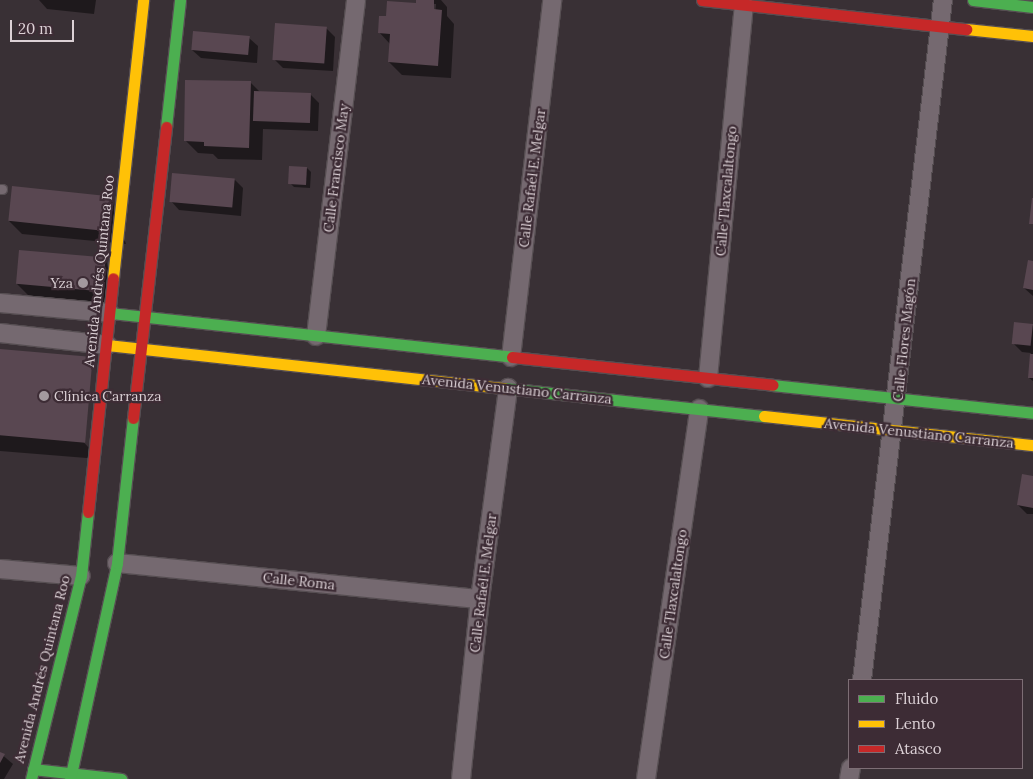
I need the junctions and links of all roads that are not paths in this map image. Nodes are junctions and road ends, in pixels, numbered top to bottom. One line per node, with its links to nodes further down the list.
1 (143, 0): 14 (main road, Avenida Andrés Quintana Roo)
2 (180, 0): 15 (main road)
3 (356, 0): 17 (street, Calle Francisco May)
4 (552, 0): 20 (street, Calle Rafaél E. Melgar)
5 (702, 0): 8 (main road)
6 (943, 0): 11 (street, Calle Flores Magón)
7 (973, 0): 10 (main road)
8 (744, 4): 9 (main road); 21 (street, Calle Tlaxcalaltongo)
9 (813, 6): 11 (main road)
10 (1033, 7)
11 (940, 26): 12 (main road); 23 (street, Calle Flores Magón)
12 (1033, 36)
13 (0, 303): 14 (street)
14 (110, 313): 15 (main road); 18 (main road, Avenida Andrés Quintana Roo)
15 (147, 317): 17 (main road); 19 (main road)
16 (0, 333): 18 (street, Avenida Venustiano Carranza)
17 (316, 336): 20 (main road)
18 (107, 345): 19 (main road, Avenida Venustiano Carranza); 30 (main road, Avenida Andrés Quintana Roo)
19 (144, 349): 22 (main road, Avenida Venustiano Carranza); 28 (main road)
20 (511, 357): 21 (main road)
21 (708, 378): 23 (main road)
22 (508, 388): 24 (main road, Avenida Venustiano Carranza); 31 (street, Calle Rafaél E. Melgar)
23 (897, 399): 25 (main road); 26 (street, Calle Flores Magón)
24 (699, 409): 26 (main road, Avenida Venustiano Carranza); 37 (street, Calle Tlaxcalaltongo)
25 (1033, 413)
26 (894, 430): 27 (main road, Avenida Venustiano Carranza); 32 (street, Calle Flores Magón)
27 (1033, 445)
28 (117, 563): 31 (street, Calle Roma); 34 (main road)
29 (0, 569): 30 (street)
30 (81, 576): 33 (main road, Avenida Andrés Quintana Roo)
31 (480, 599): 36 (street, Calle Rafaél E. Melgar)
32 (862, 679)
33 (32, 774): 34 (main road)
34 (70, 777): 35 (main road)
35 (121, 779)
36 (461, 779)
37 (646, 779)

